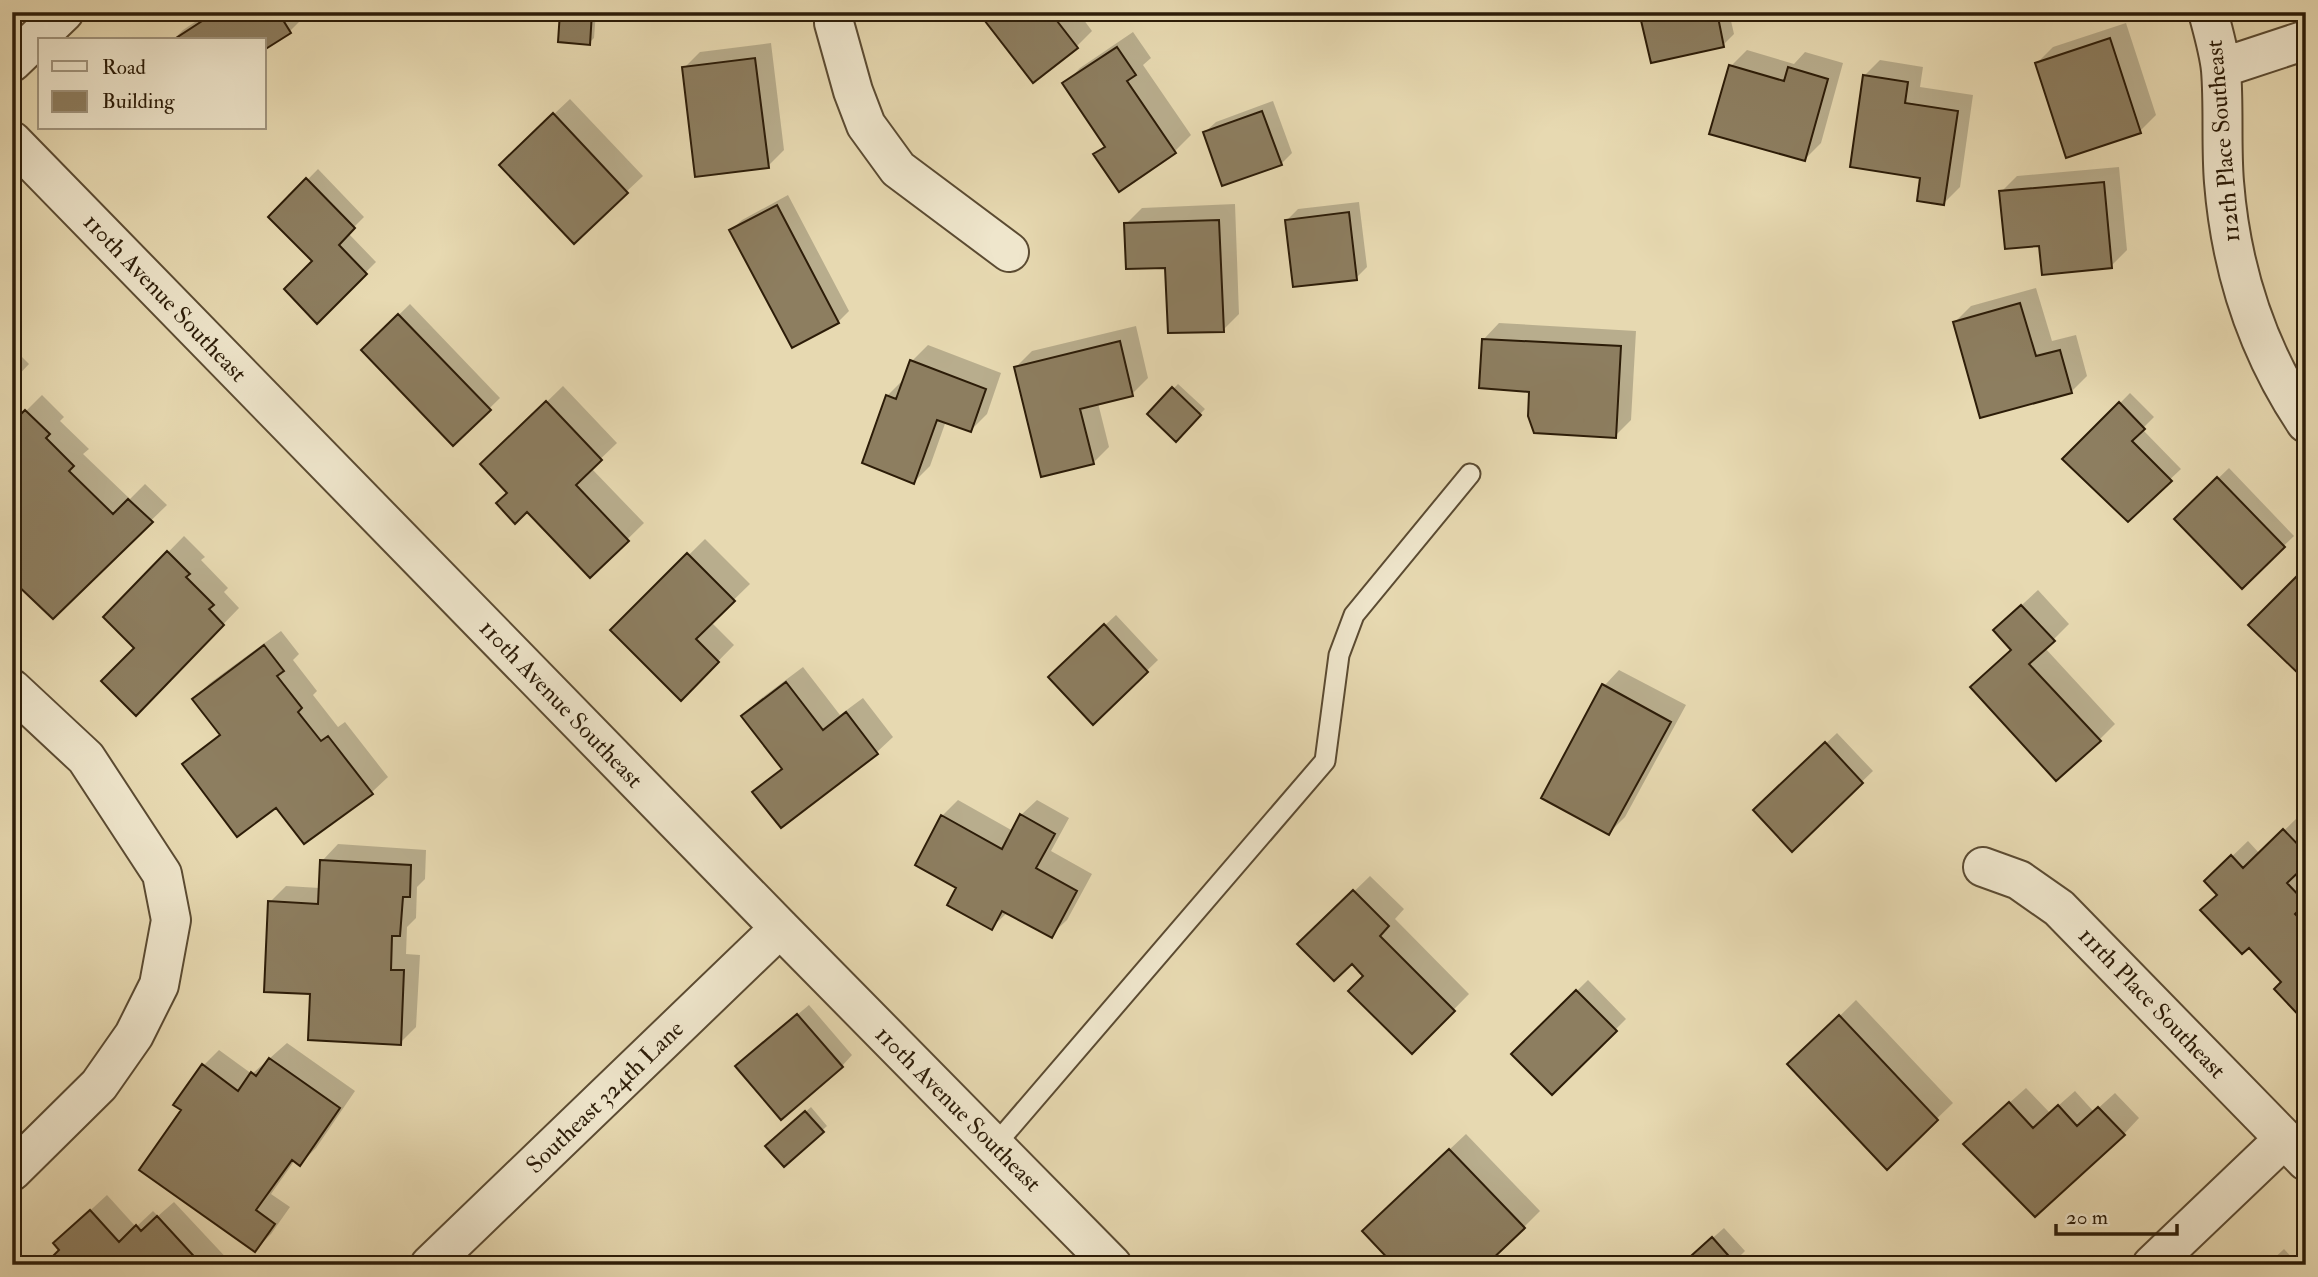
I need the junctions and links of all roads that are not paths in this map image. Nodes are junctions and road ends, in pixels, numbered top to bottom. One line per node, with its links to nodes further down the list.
1 (64, 12): 5 (street)
2 (835, 12): 8 (street)
3 (2208, 12): 6 (street, 112th Place Southeast)
4 (2306, 40): 6 (street)
5 (12, 62)
6 (2221, 68): 9 (street, 112th Place Southeast)
7 (12, 141): 13 (street, 110th Avenue Southeast)
8 (1009, 252)
9 (2306, 423)
10 (1470, 474): 14 (lane)
11 (12, 689): 16 (street)
12 (1983, 867): 15 (street, 111th Place Southeast)
13 (780, 928): 14 (street, 110th Avenue Southeast); 17 (street, Southeast 324th Lane)
14 (995, 1146): 18 (street, 110th Avenue Southeast)
15 (2295, 1150): 19 (street)
16 (12, 1171)
17 (430, 1265)
18 (1112, 1265)
19 (2152, 1265)

